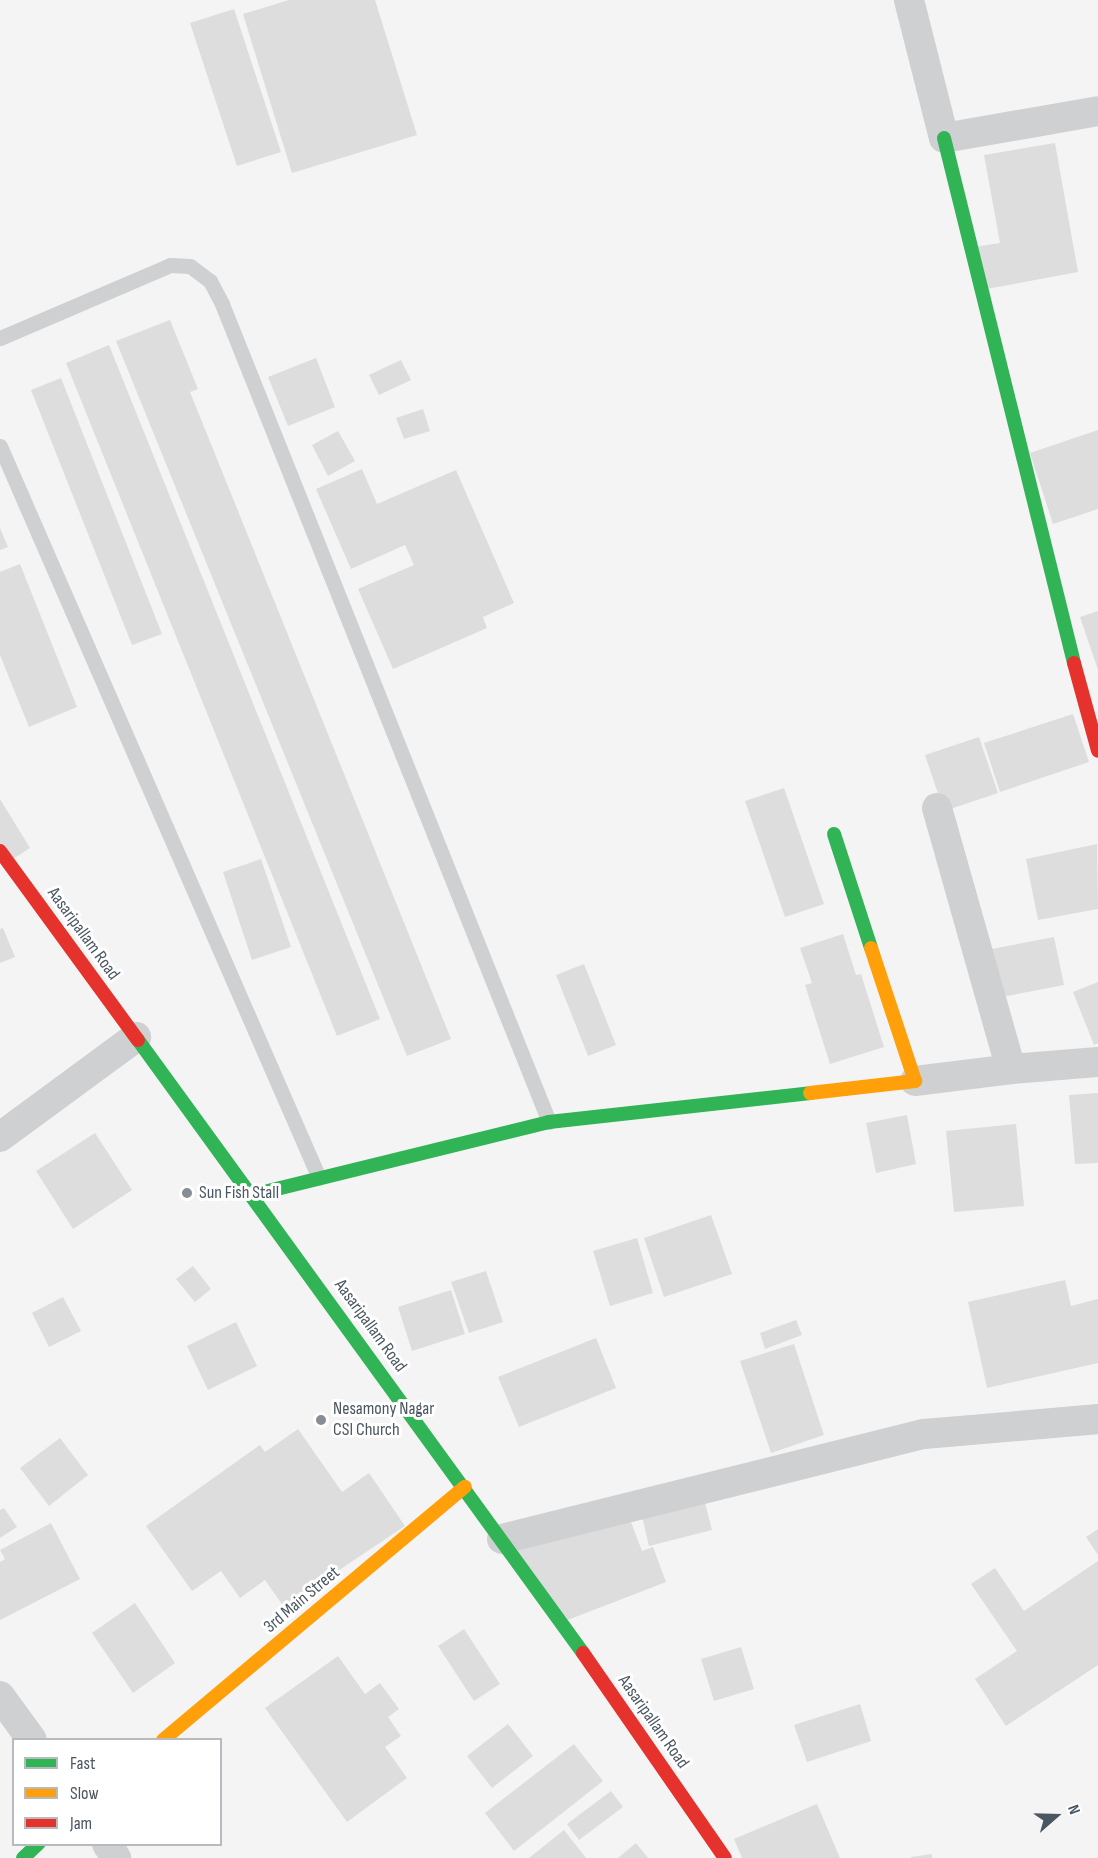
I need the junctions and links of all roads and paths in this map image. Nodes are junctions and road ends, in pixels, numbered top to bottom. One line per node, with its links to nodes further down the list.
1 (909, 0): 3 (street)
2 (1098, 111): 3 (street)
3 (944, 138): 6 (street)
4 (0, 338): 14 (lane)
5 (0, 446): 16 (lane)
6 (1098, 751)
7 (937, 808): 12 (street)
8 (834, 834): 13 (street)
9 (0, 850): 10 (street, Aasaripallam Road)
10 (136, 1037): 15 (street); 17 (street, Aasaripallam Road)
11 (1098, 1062): 12 (street)
12 (1011, 1069): 13 (street)
13 (915, 1081): 14 (street)
14 (549, 1122): 16 (street)
15 (0, 1137)
16 (319, 1179): 17 (street)
17 (252, 1195): 19 (street, Aasaripallam Road)
18 (1098, 1419): 20 (street)
19 (465, 1487): 20 (street, Aasaripallam Road); 23 (street, 3rd Main Street)
20 (502, 1539): 26 (street, Aasaripallam Road)
21 (0, 1696): 22 (street)
22 (31, 1738)
23 (165, 1738)
24 (37, 1846): 25 (street)
25 (23, 1858)
26 (725, 1858)

